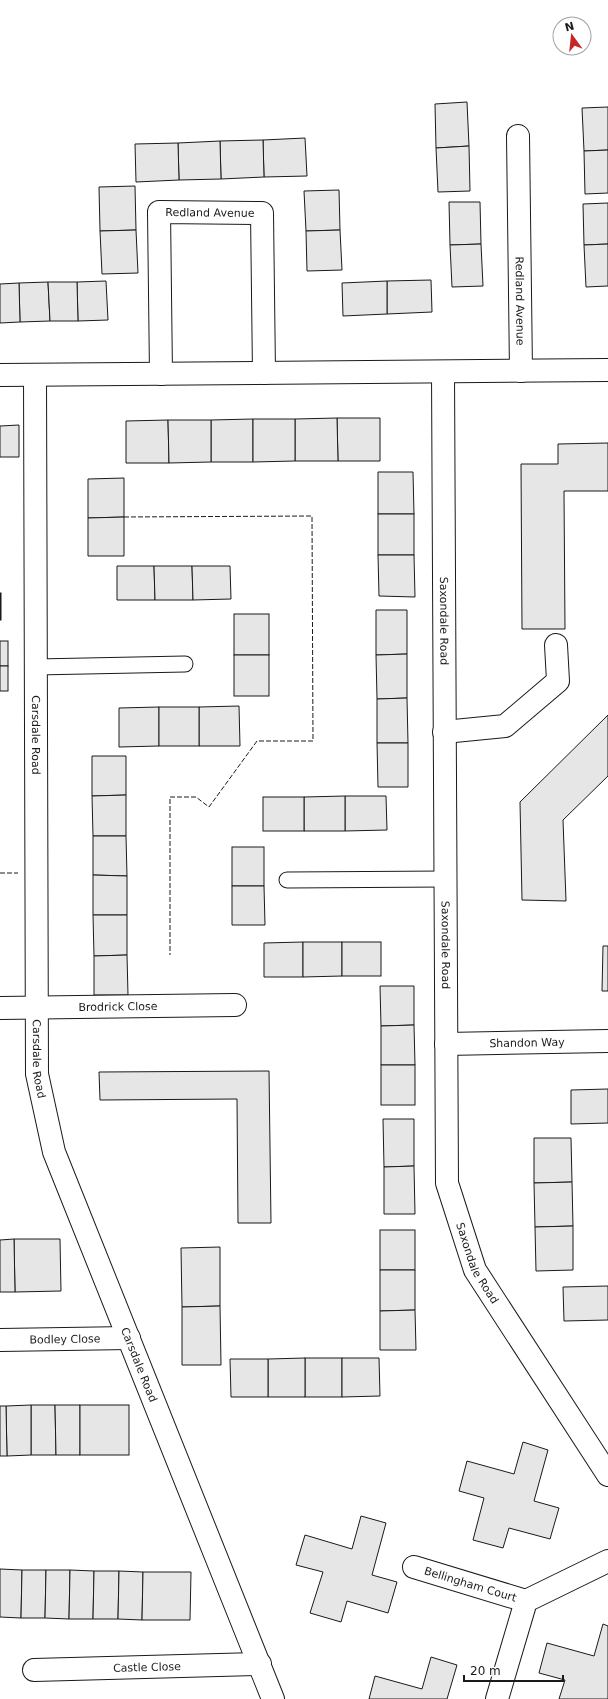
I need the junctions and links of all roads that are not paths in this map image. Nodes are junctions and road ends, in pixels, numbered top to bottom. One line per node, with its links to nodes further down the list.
1 (518, 136): 3 (street, Redland Avenue)
2 (608, 370): 3 (street)
3 (521, 371): 4 (street)
4 (443, 372): 5 (street); 12 (street, Saxondale Road)
5 (264, 373): 6 (street); 6 (street, Redland Avenue)
6 (161, 374): 8 (street)
7 (0, 375): 8 (street)
8 (35, 375): 11 (street, Carsdale Road)
9 (556, 645): 12 (street)
10 (185, 664): 11 (lane)
11 (36, 667): 17 (street, Carsdale Road)
12 (444, 732): 13 (street, Saxondale Road)
13 (446, 879): 14 (lane); 19 (street, Saxondale Road)
14 (287, 880)
15 (235, 1005): 17 (street, Brodrick Close)
16 (0, 1008): 17 (street, Brodrick Close)
17 (37, 1008): 20 (street, Carsdale Road)
18 (608, 1041): 19 (street, Shandon Way)
19 (446, 1044): 22 (street, Saxondale Road)
20 (129, 1338): 21 (street, Bodley Close); 26 (street, Carsdale Road)
21 (0, 1340)
22 (608, 1475)
23 (608, 1561): 25 (street, Bellingham Court)
24 (414, 1567): 25 (street, Bellingham Court)
25 (526, 1601): 29 (street, Bellingham Court)
26 (260, 1664): 27 (street, Castle Close); 28 (street, Carsdale Road)
27 (34, 1670)
28 (273, 1699)
29 (497, 1699)

